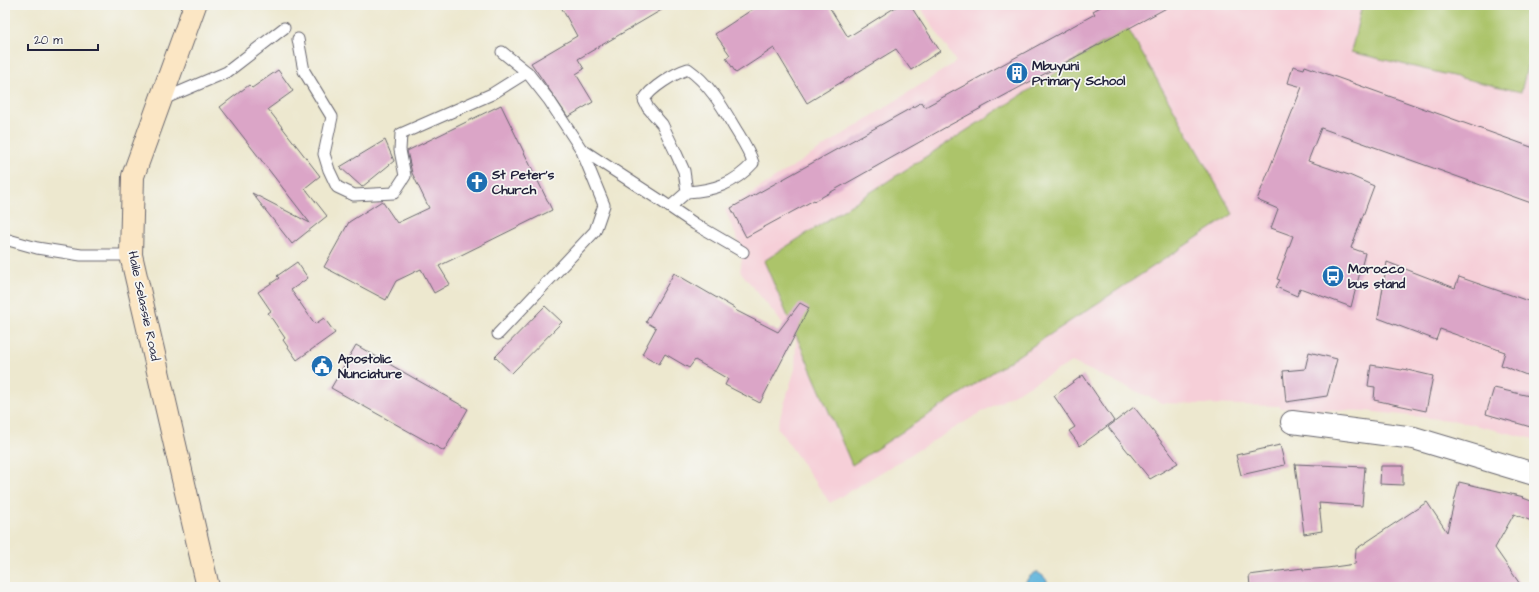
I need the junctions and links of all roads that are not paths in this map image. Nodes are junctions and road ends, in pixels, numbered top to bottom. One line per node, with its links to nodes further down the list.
1 (195, 5): 6 (street, Haile Selassie Road)
2 (284, 28): 6 (lane)
3 (298, 39): 5 (lane)
4 (502, 52): 5 (lane)
5 (527, 72): 7 (lane)
6 (161, 100): 12 (street, Haile Selassie Road)
7 (582, 149): 9 (lane); 13 (lane)
8 (687, 192): 8 (lane); 9 (lane)
9 (670, 206): 11 (lane)
10 (5, 239): 12 (lane)
11 (743, 252)
12 (131, 255): 16 (street, Haile Selassie Road)
13 (498, 334)
14 (1292, 422): 15 (street)
15 (1534, 474)
16 (208, 587)

